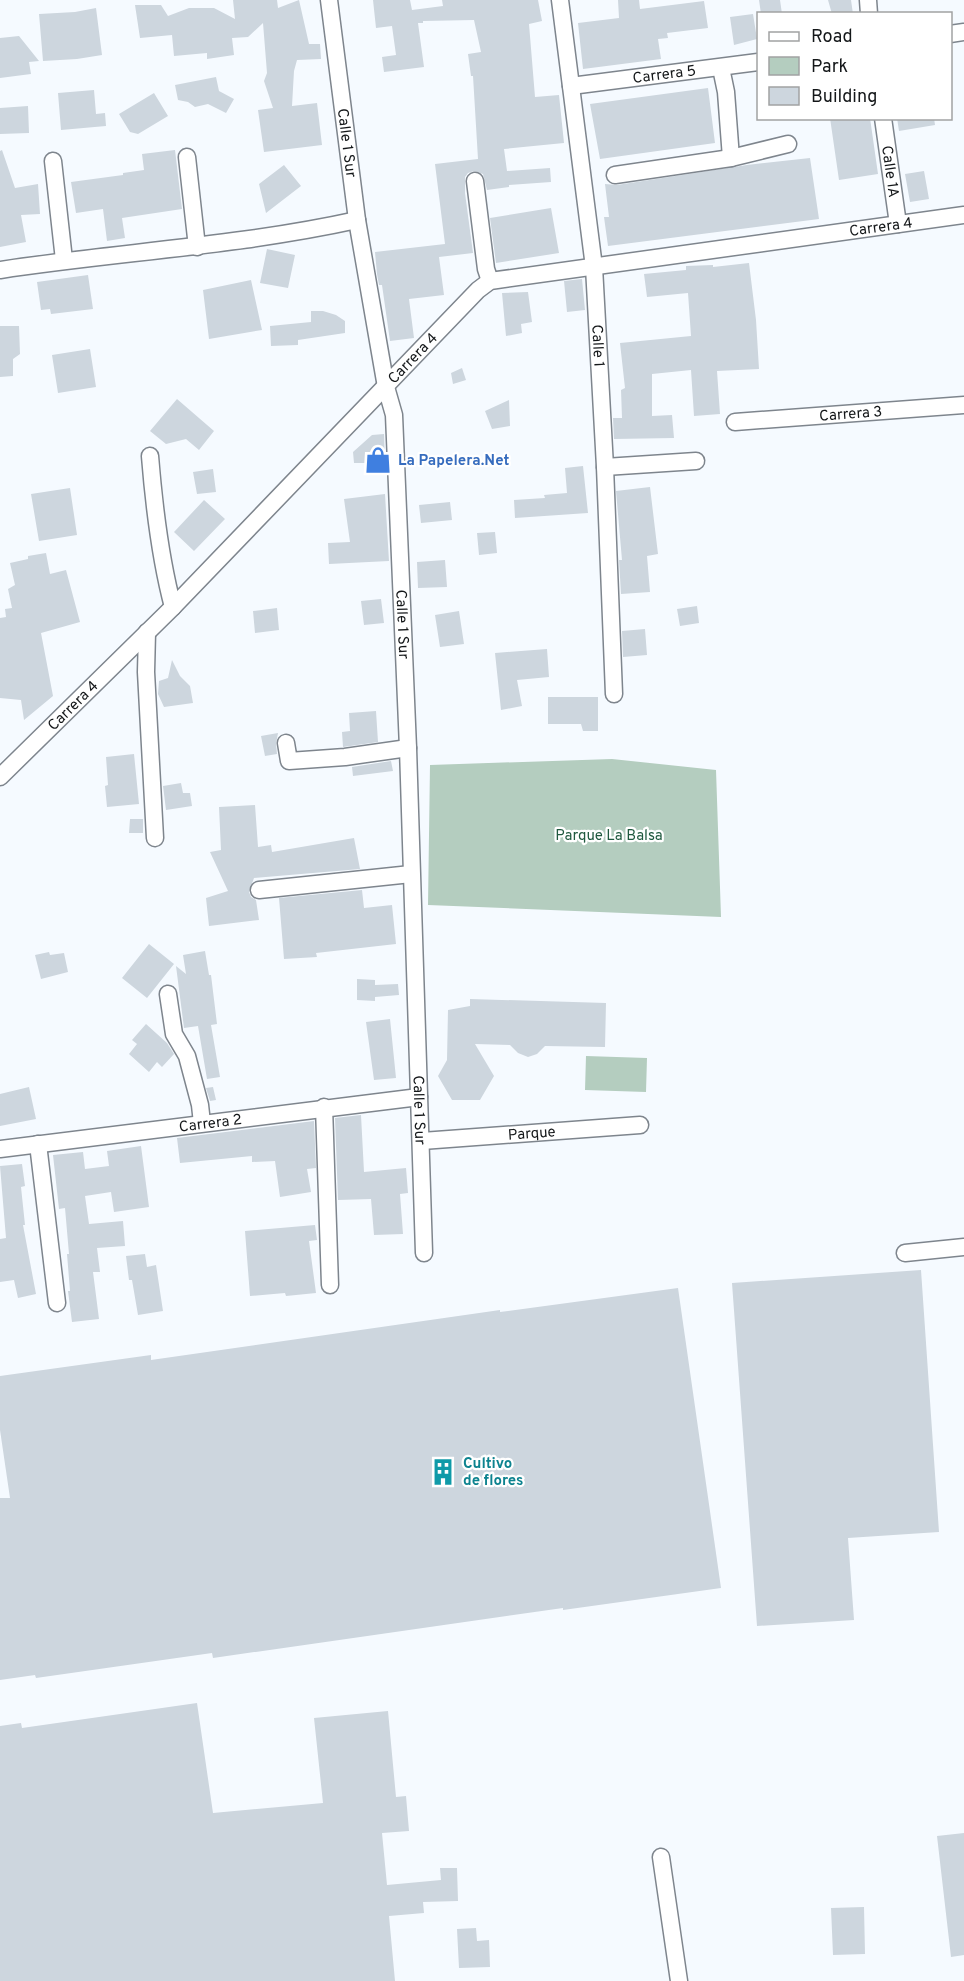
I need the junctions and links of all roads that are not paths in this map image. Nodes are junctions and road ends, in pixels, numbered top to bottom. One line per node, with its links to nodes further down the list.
1 (329, 0): 14 (street, Calle 1 Sur)
2 (560, 0): 5 (street, Calle 1)
3 (757, 62): 4 (street, Carrera 5)
4 (722, 68): 5 (street, Carrera 5); 9 (street)
5 (572, 86): 18 (street, Calle 1)
6 (883, 120): 15 (street, Calle 1A)
7 (788, 144): 9 (street)
8 (187, 157): 16 (street)
9 (731, 158): 11 (street)
10 (53, 160): 17 (street)
11 (615, 175)
12 (474, 181): 20 (street)
13 (964, 215): 15 (street, Carrera 4)
14 (357, 220): 16 (street); 21 (street, Calle 1 Sur)
15 (898, 224): 18 (street, Carrera 4)
16 (197, 247): 17 (street)
17 (64, 260): 19 (street)
18 (594, 267): 20 (street, Carrera 4); 26 (street, Calle 1)
19 (0, 270)
20 (490, 281): 21 (street, Carrera 4)
21 (386, 387): 27 (street, Carrera 4); 31 (street, Calle 1 Sur)
22 (964, 405): 23 (street, Carrera 3)
23 (735, 422)
24 (150, 456): 27 (street)
25 (696, 461): 26 (street)
26 (605, 467): 29 (street, Calle 1)
27 (173, 607): 28 (street, Carrera 4)
28 (147, 632): 32 (street, Carrera 4); 33 (street)
29 (614, 694)
30 (286, 743): 31 (street)
31 (408, 748): 34 (street, Calle 1 Sur)
32 (0, 777)
33 (155, 838)
34 (411, 874): 35 (street); 37 (street, Calle 1 Sur)
35 (259, 890)
36 (168, 994): 39 (street)
37 (419, 1097): 38 (street, Carrera 2); 41 (street, Calle 1 Sur)
38 (324, 1107): 39 (street, Carrera 2); 47 (street)
39 (202, 1123): 42 (street, Carrera 2)
40 (640, 1125): 41 (street, Parque)
41 (422, 1141): 46 (street, Calle 1 Sur)
42 (38, 1144): 43 (street, Carrera 2); 48 (street)
43 (0, 1149)
44 (964, 1247): 45 (street)
45 (905, 1253)
46 (424, 1254)
47 (330, 1285)
48 (57, 1303)
49 (661, 1857): 50 (street)
50 (679, 1981)

